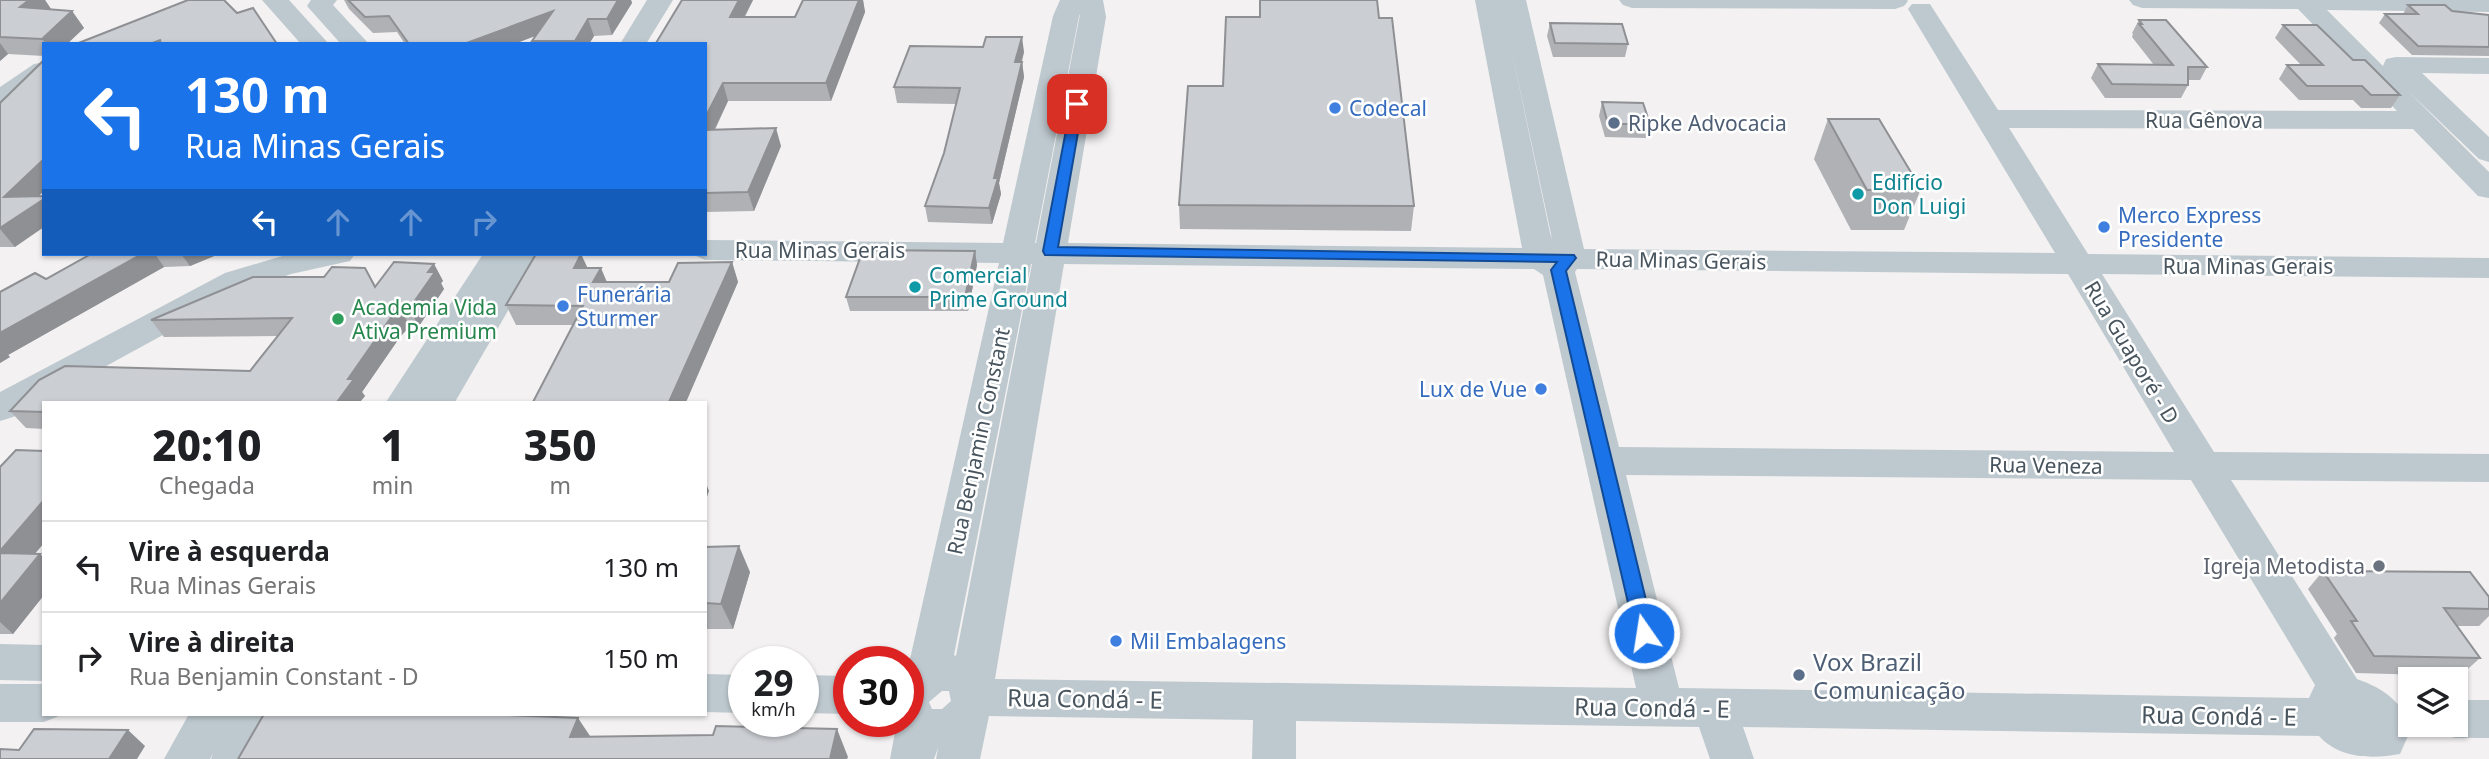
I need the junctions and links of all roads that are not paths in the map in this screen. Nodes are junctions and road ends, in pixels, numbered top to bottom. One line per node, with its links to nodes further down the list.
1 (275, 0): 13 (street)
2 (324, 0): 14 (street)
3 (660, 0): 15 (street)
4 (677, 0): 16 (street)
5 (1488, 0): 26 (street)
6 (1513, 0): 27 (street)
7 (1632, 0): 11 (street)
8 (2142, 0): 10 (street)
9 (1081, 1): 30 (street, Rua Benjamin Constant)
10 (2318, 1): 12 (street); 17 (street); 22 (street)
11 (1912, 3): 21 (street, Rua Guaporé - D)
12 (2489, 4)
13 (314, 42)
14 (354, 42)
15 (635, 42)
16 (653, 42)
17 (2396, 65): 18 (street); 23 (street)
18 (2489, 66)
19 (42, 71): 20 (street)
20 (0, 100)
21 (1988, 119): 22 (street, Rua Gênova); 35 (street, Rua Guaporé - D)
22 (2419, 120): 28 (street)
23 (2457, 122): 24 (street); 25 (street)
24 (2489, 122)
25 (2489, 153)
26 (1520, 161): 27 (street); 34 (street)
27 (1550, 162): 34 (street)
28 (2489, 188)
29 (707, 250): 30 (street, Rua Minas Gerais)
30 (1034, 251): 34 (street, Rua Minas Gerais); 40 (street, Rua Benjamin Constant); 41 (street, Rua Benjamin Constant)
31 (329, 256): 39 (street)
32 (498, 256): 37 (street)
33 (524, 256): 38 (street)
34 (1556, 262): 35 (street, Rua Minas Gerais); 42 (street)
35 (2079, 265): 36 (street, Rua Minas Gerais); 43 (street, Rua Guaporé - D)
36 (2489, 268)
37 (404, 401)
38 (438, 401)
39 (0, 408)
40 (978, 441): 41 (street); 47 (street, Rua Benjamin Constant)
41 (1016, 442): 51 (street, Rua Benjamin Constant)
42 (1603, 461): 43 (street, Rua Veneza); 56 (street)
43 (2201, 467): 44 (street, Rua Veneza); 55 (street, Rua Guaporé - D)
44 (2489, 468)
45 (0, 662): 46 (street)
46 (42, 663)
47 (924, 664)
48 (707, 693): 49 (street)
49 (728, 694)
50 (924, 698): 51 (street)
51 (971, 699): 52 (street, Rua Condá - E); 65 (street, Rua Benjamin Constant)
52 (1275, 701): 56 (street, Rua Condá - E); 66 (street)
53 (0, 703): 54 (street)
54 (42, 704)
55 (2337, 706): 57 (street, Rua Condá - E); 62 (street, Rua Guaporé - D)
56 (1662, 707): 57 (street, Rua Condá - E)
57 (1716, 708): 67 (street)
58 (212, 716): 63 (street)
59 (257, 716): 64 (street)
60 (2468, 719): 61 (street)
61 (2489, 719)
62 (2388, 734)
63 (186, 759)
64 (233, 759)
65 (958, 759)
66 (1275, 759)
67 (1732, 759)

